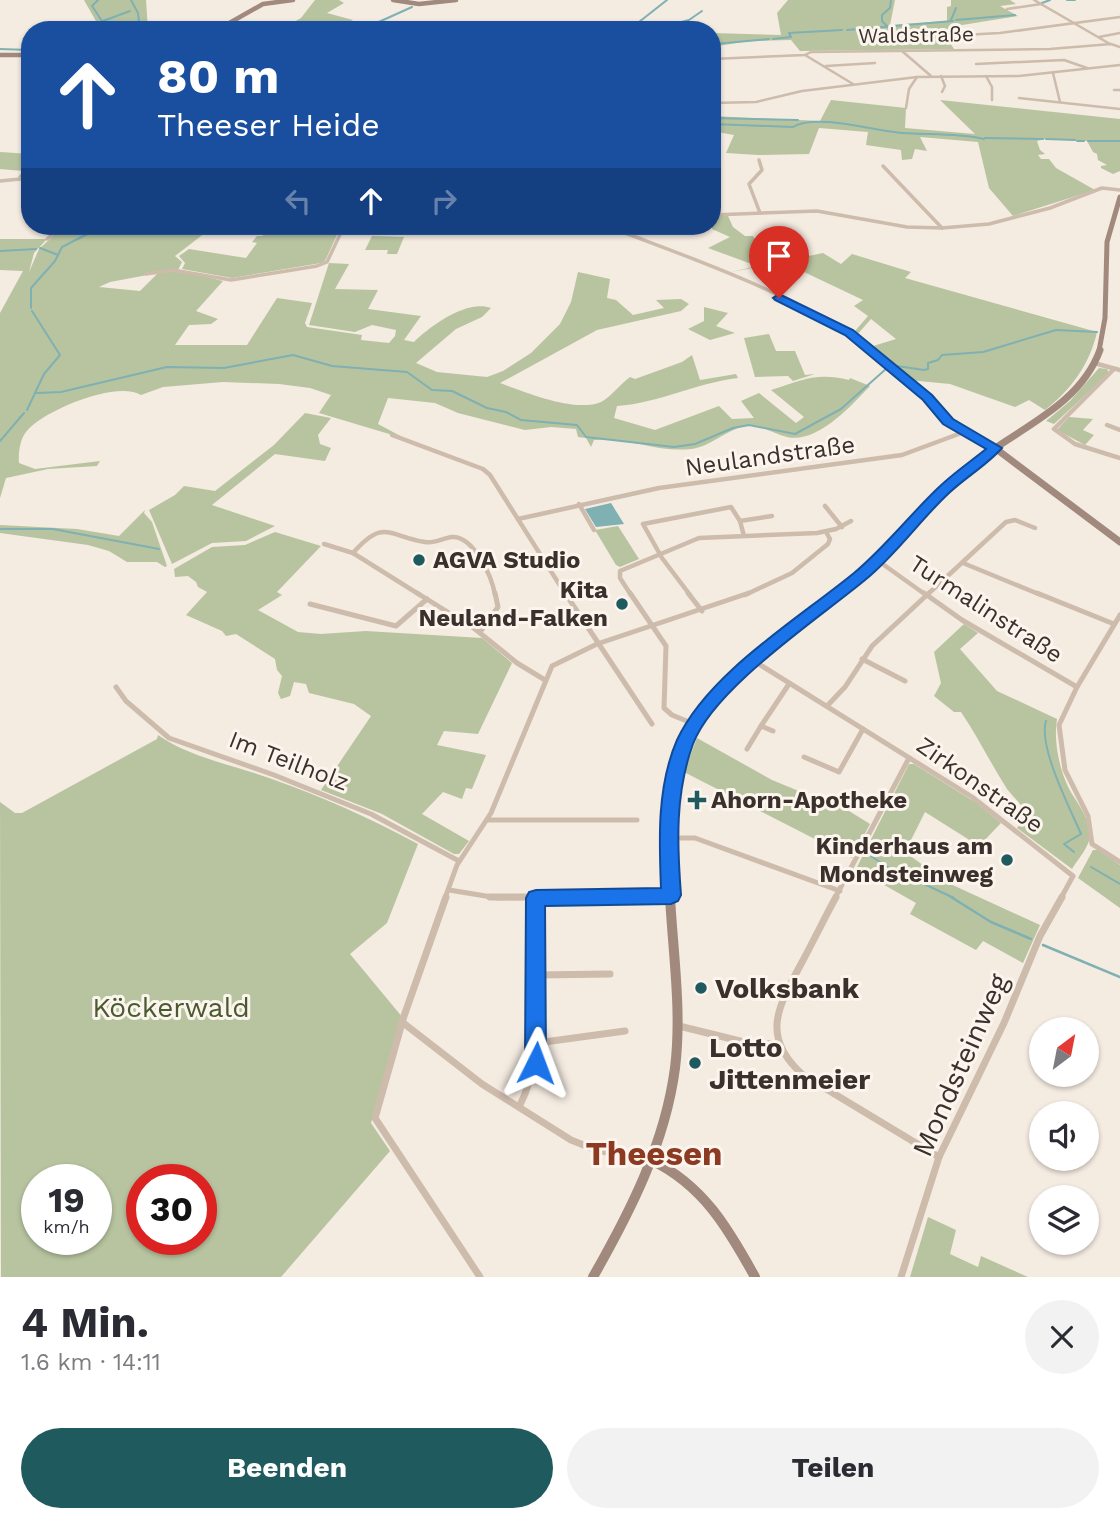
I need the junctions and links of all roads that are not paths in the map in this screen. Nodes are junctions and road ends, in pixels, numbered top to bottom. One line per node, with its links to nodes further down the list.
1 (293, 0): 8 (main road)
2 (393, 0): 3 (main road)
3 (456, 0)
4 (1034, 0): 5 (street)
5 (1041, 4): 6 (street); 9 (street)
6 (1007, 9)
7 (1120, 17): 9 (street)
8 (233, 21)
9 (1074, 23): 11 (street); 14 (street)
10 (1120, 33): 11 (street)
11 (1099, 37): 12 (street)
12 (1111, 44): 13 (street, Waldstraße); 14 (street, Waldstraße)
13 (1120, 47)
14 (972, 50): 15 (street, Waldstraße)
15 (901, 51): 18 (street, Waldstraße); 26 (street)
16 (0, 55): 17 (main road)
17 (21, 55)
18 (805, 55): 19 (street, Waldstraße); 23 (street)
19 (721, 59)
20 (875, 63): 23 (street)
21 (976, 64): 24 (street)
22 (1120, 65): 24 (street)
23 (824, 66): 30 (street)
24 (1090, 69): 25 (street)
25 (1053, 73): 28 (street); 36 (street)
26 (931, 76): 27 (street); 29 (street)
27 (941, 76): 28 (street); 33 (street)
28 (986, 76): 35 (street)
29 (918, 77): 30 (street); 38 (street)
30 (854, 84): 37 (street)
31 (1114, 90): 32 (street)
32 (1120, 90)
33 (942, 93)
34 (1019, 98): 36 (street)
35 (992, 100)
36 (1059, 102): 39 (street)
37 (721, 103)
38 (906, 108)
39 (1120, 109)
40 (759, 159): 46 (street)
41 (883, 166): 48 (street)
42 (21, 179): 43 (street)
43 (0, 181)
44 (1120, 190): 48 (street)
45 (1120, 197): 54 (main road)
46 (760, 213): 47 (street); 48 (street)
47 (721, 215)
48 (942, 228)
49 (52, 235): 52 (street)
50 (340, 235): 53 (street)
51 (630, 235): 58 (street)
52 (47, 240)
53 (146, 274)
54 (1094, 363): 55 (street); 60 (main road)
55 (1117, 370): 61 (street)
56 (1107, 425): 57 (street)
57 (1120, 430)
58 (964, 432): 60 (street); 62 (street, Neulandstraße)
59 (392, 435): 65 (street)
60 (995, 448): 73 (main road); 77 (main road)
61 (1120, 458)
62 (579, 504): 65 (street, Neulandstraße); 70 (street)
63 (825, 506): 68 (street)
64 (772, 516): 66 (street)
65 (518, 519): 87 (street)
66 (740, 521): 72 (street); 76 (street)
67 (851, 521): 68 (street)
68 (842, 527): 71 (street)
69 (1035, 528): 78 (street)
70 (594, 530)
71 (826, 532): 72 (street); 82 (street)
72 (744, 536): 76 (street)
73 (1120, 542)
74 (324, 544): 75 (street)
75 (353, 553): 80 (street); 86 (street)
76 (660, 554): 82 (street); 85 (street)
77 (877, 560): 79 (street, Turmalinstraße); 89 (main road)
78 (963, 563): 79 (street); 84 (street)
79 (928, 595): 88 (street); 94 (street, Turmalinstraße)
80 (427, 599): 81 (street); 86 (street)
81 (310, 604)
82 (702, 611): 85 (street)
83 (1120, 615): 84 (street)
84 (1114, 624): 94 (street)
85 (655, 626): 87 (street); 97 (street)
86 (480, 632): 90 (street)
87 (597, 644): 90 (street); 96 (street)
88 (862, 659): 91 (street); 95 (street)
89 (754, 661): 92 (street, Zirkonstraße); 97 (main road)
90 (545, 680): 104 (street)
91 (905, 681)
92 (789, 684): 95 (street, Zirkonstraße); 98 (street)
93 (116, 687): 107 (street, Im Teilholz)
94 (1077, 687): 108 (street)
95 (827, 706): 99 (street, Zirkonstraße)
96 (652, 724)
97 (694, 724): 106 (main road)
98 (761, 726): 100 (street); 101 (street)
99 (863, 729): 102 (street); 103 (street, Zirkonstraße)
100 (773, 731)
101 (747, 749)
102 (804, 757)
103 (909, 758): 109 (street, Zirkonstraße); 111 (street)
104 (487, 820): 105 (street); 107 (street)
105 (638, 820)
106 (668, 838): 111 (street); 112 (main road)
107 (459, 861): 110 (street)
108 (1120, 862)
109 (1073, 876): 122 (street, Mondsteinweg)
110 (449, 890): 113 (street); 116 (street)
111 (840, 891): 120 (street)
112 (671, 895): 113 (street); 117 (main road)
113 (536, 898): 115 (street)
114 (610, 974): 115 (street)
115 (537, 975): 119 (street)
116 (402, 1022): 121 (street); 124 (street)
117 (678, 1026): 120 (street); 123 (main road)
118 (625, 1031): 119 (street)
119 (537, 1043): 121 (street)
120 (778, 1044): 122 (street)
121 (519, 1107): 123 (street)
122 (939, 1157): 127 (street, Mondsteinweg)
123 (651, 1160): 125 (main road); 126 (main road)
124 (480, 1277)
125 (593, 1277)
126 (755, 1277)
127 (901, 1277)

